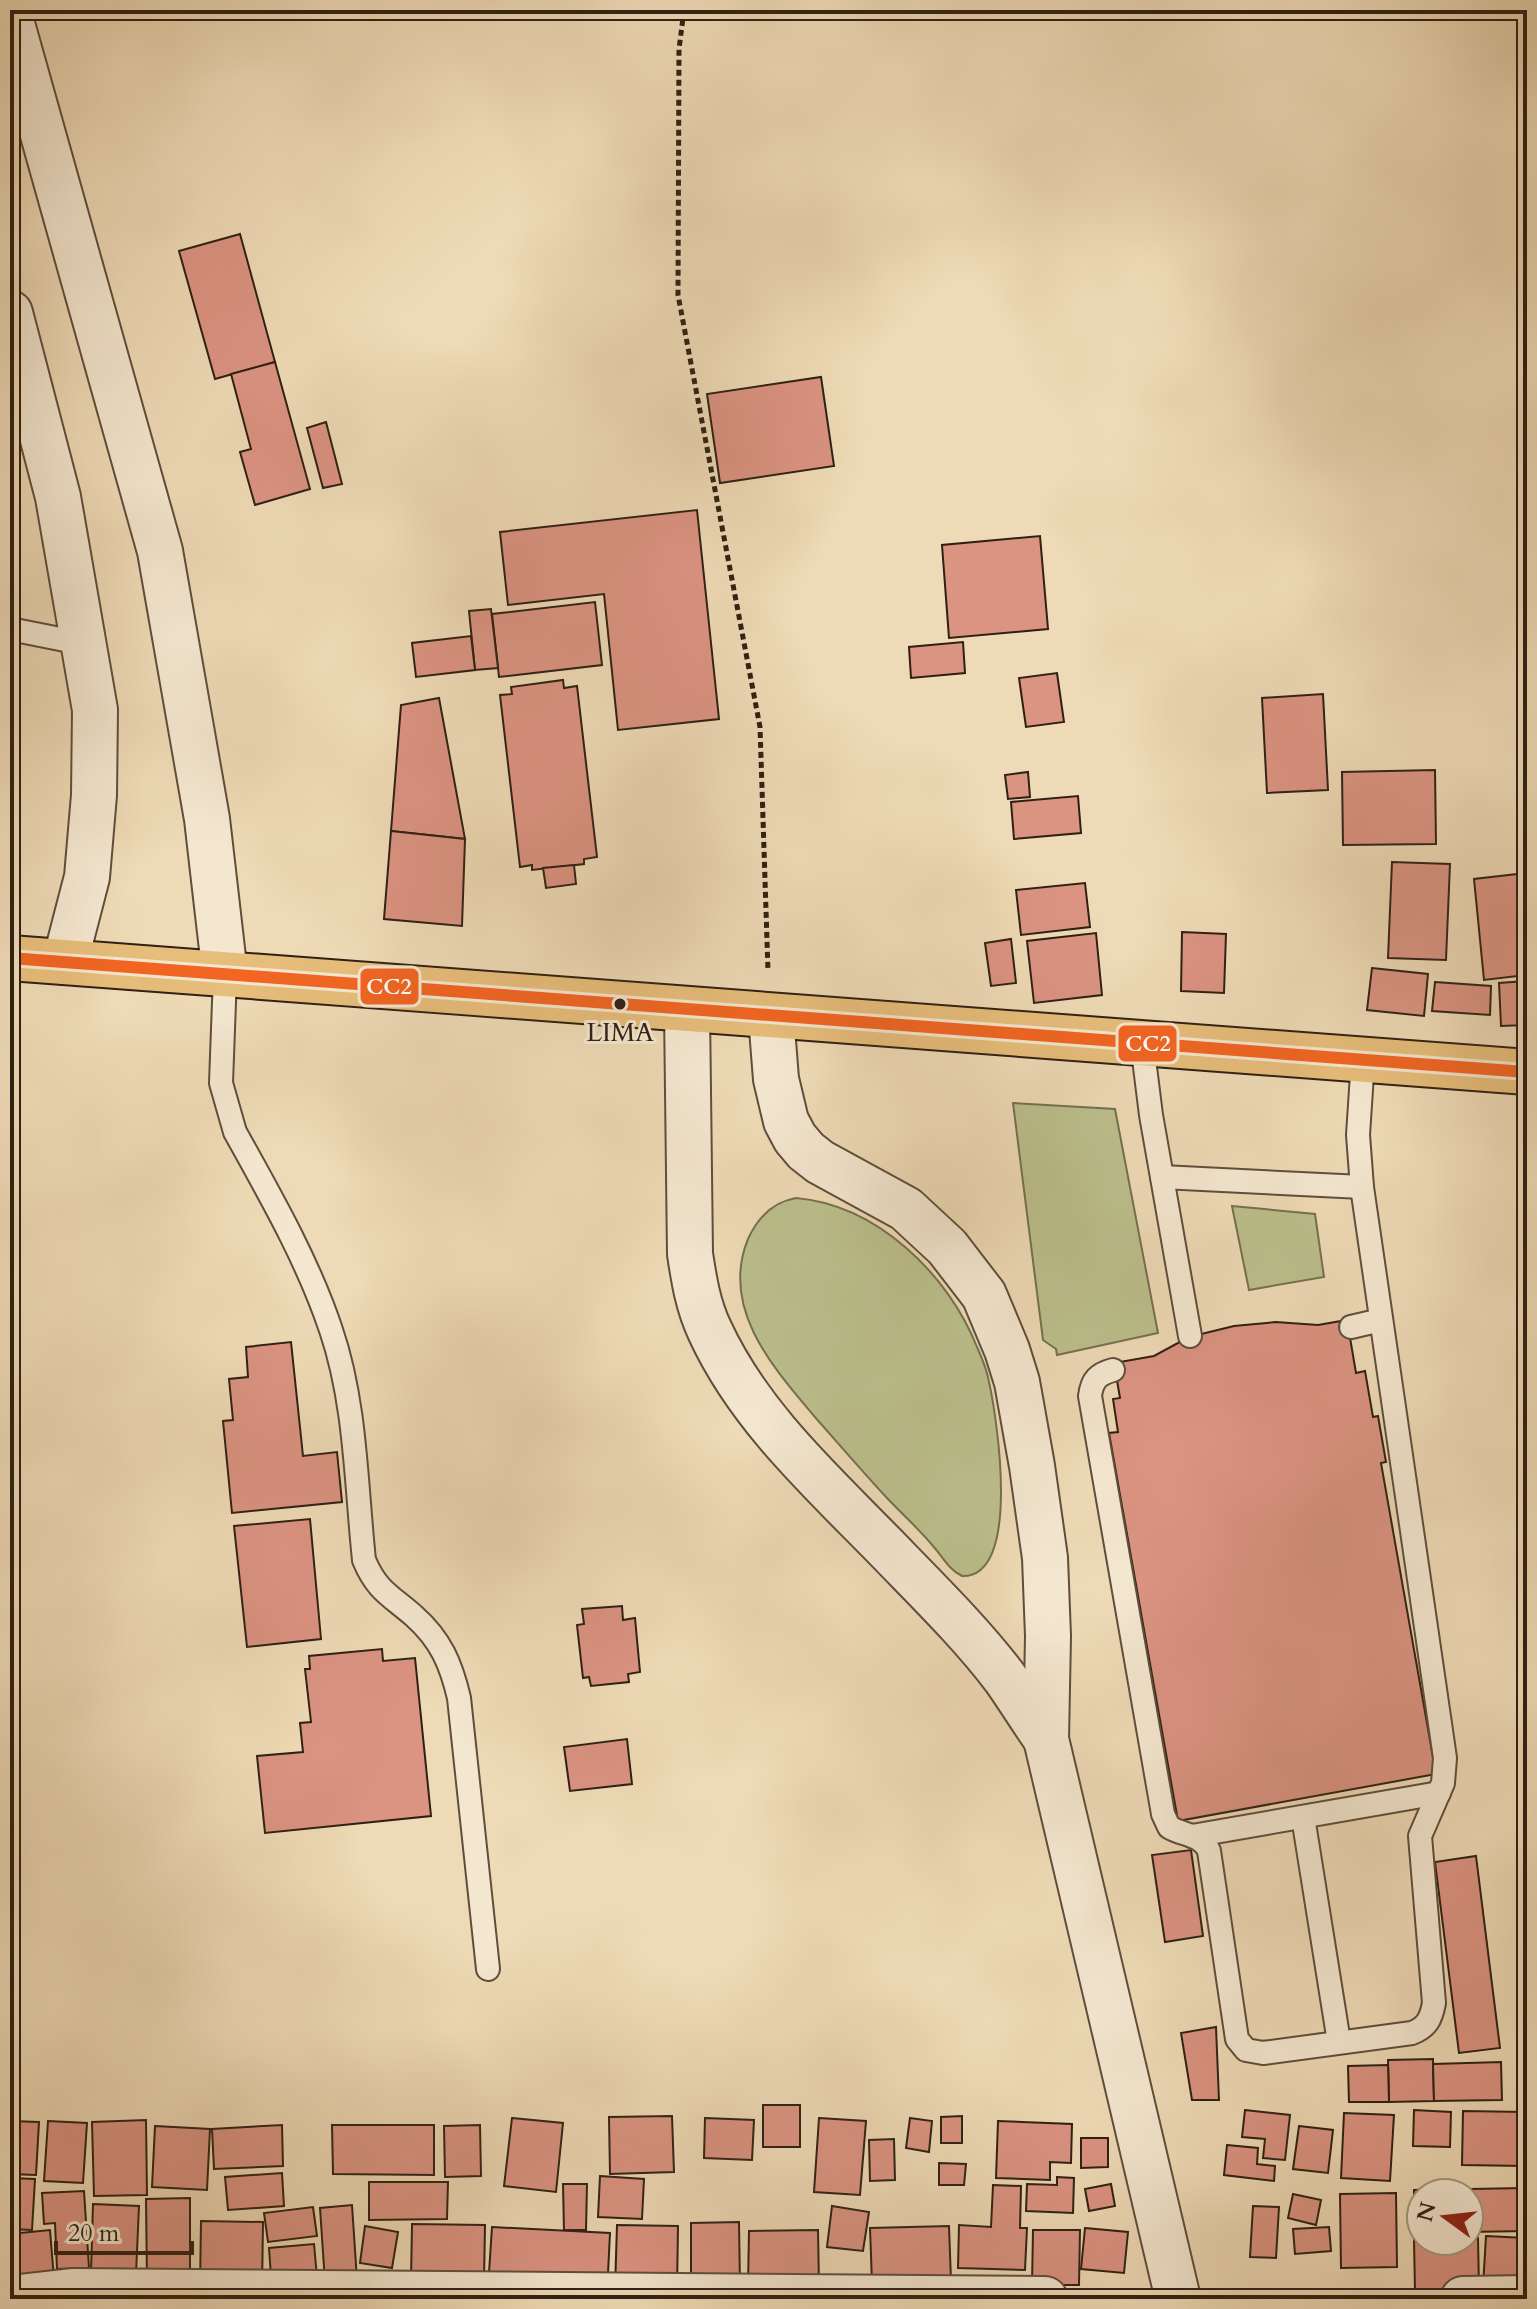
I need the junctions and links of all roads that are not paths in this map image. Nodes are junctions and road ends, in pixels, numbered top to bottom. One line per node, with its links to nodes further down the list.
1 (13, 34): 7 (street)
2 (10, 313): 4 (street)
3 (10, 629): 4 (lane)
4 (85, 644): 6 (street)
5 (10, 958): 6 (highway)
6 (65, 962): 7 (highway)
7 (225, 975): 8 (highway); 23 (lane)
8 (687, 1010): 9 (highway); 19 (street)
9 (771, 1016): 10 (highway); 19 (street)
10 (1142, 1043): 11 (highway); 13 (lane)
11 (1363, 1059): 12 (highway); 14 (lane)
12 (1527, 1072)
13 (1162, 1177): 14 (lane); 17 (lane)
14 (1362, 1187): 15 (lane)
15 (1381, 1320): 16 (lane); 20 (lane)
16 (1351, 1327)
17 (1190, 1336)
18 (1113, 1370): 22 (lane)
19 (1046, 1739): 28 (street)
20 (1439, 1793): 21 (lane); 24 (lane)
21 (1303, 1817): 22 (lane); 24 (lane)
22 (1192, 1836): 24 (lane)
23 (488, 1969)
24 (1339, 2042)
25 (10, 2298): 27 (street)
26 (1527, 2298): 29 (street)
27 (1045, 2299)
28 (1178, 2299)
29 (1463, 2299)

